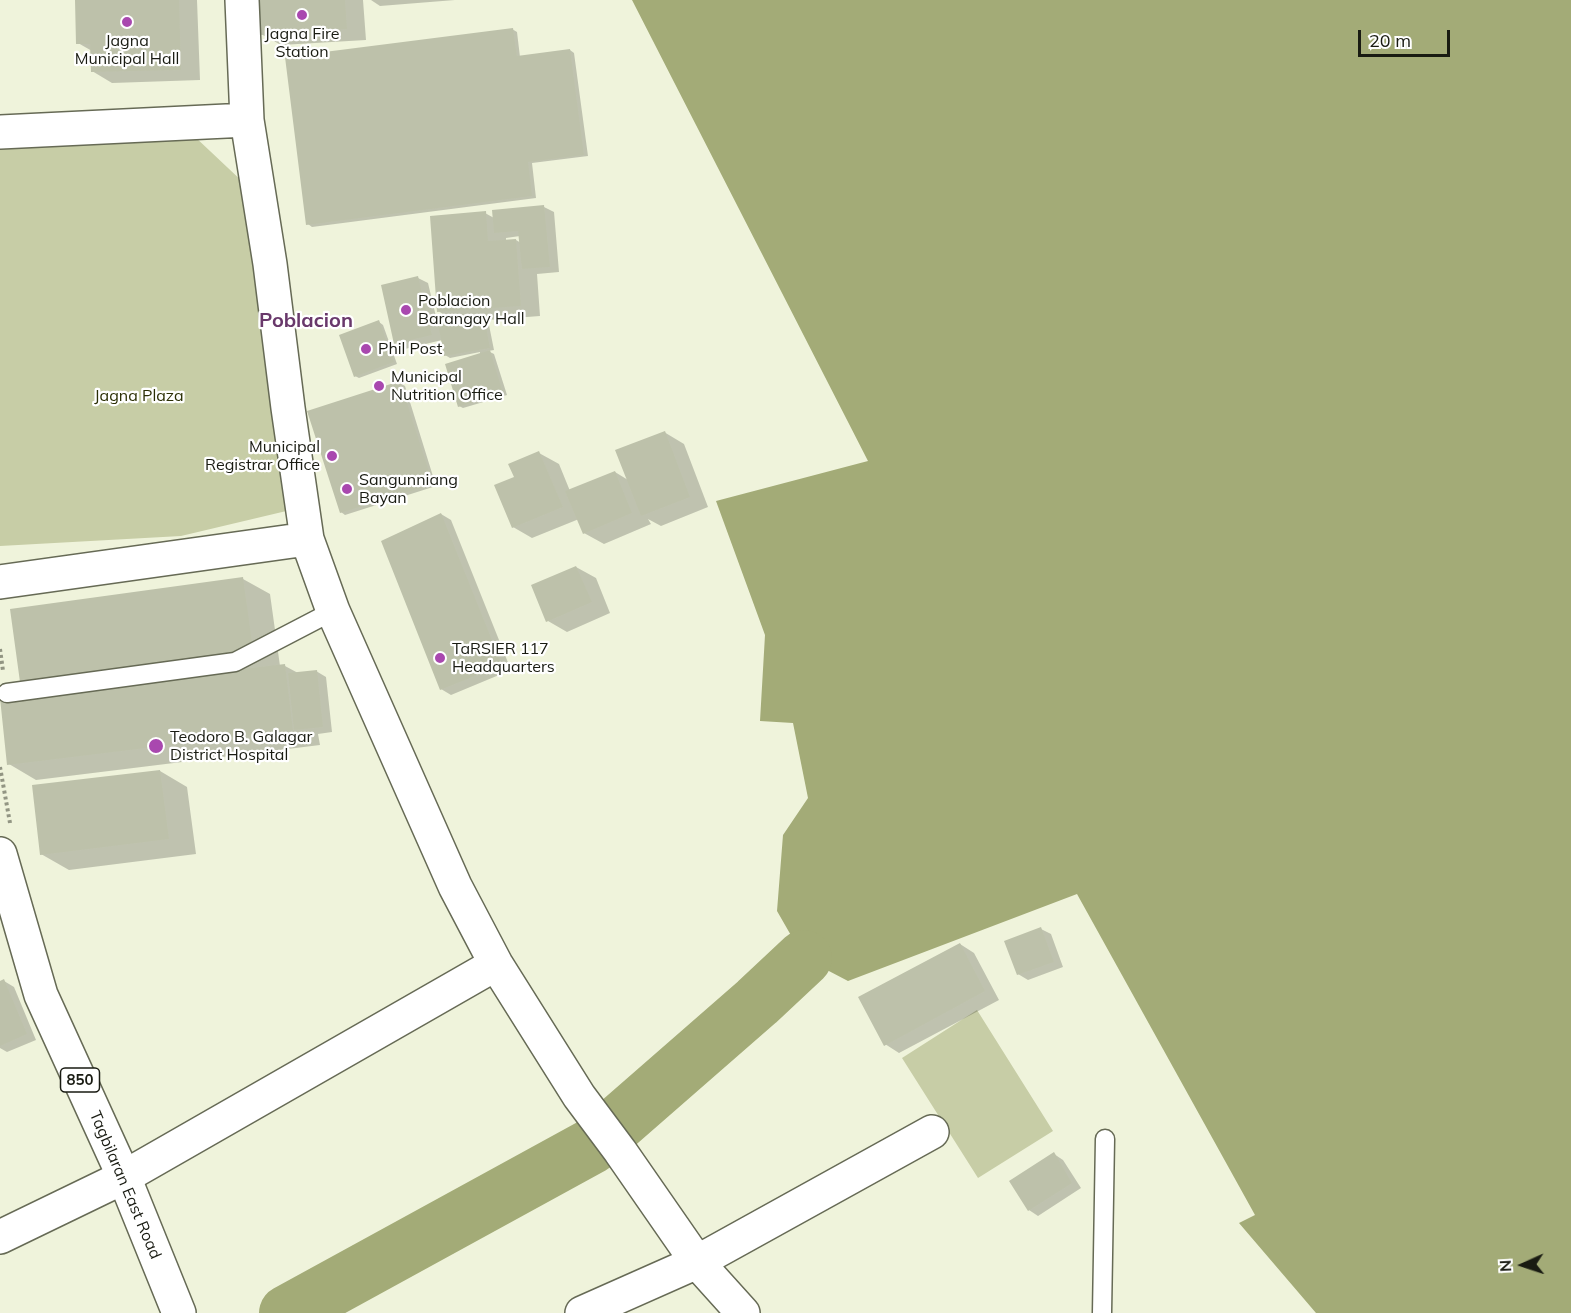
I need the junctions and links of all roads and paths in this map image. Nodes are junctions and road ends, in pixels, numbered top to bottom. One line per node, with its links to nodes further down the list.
1 (242, 0): 2 (street)
2 (247, 120): 3 (street); 4 (street)
3 (0, 132)
4 (307, 539): 5 (street); 6 (street)
5 (0, 582)
6 (333, 611): 7 (lane); 10 (street)
7 (7, 693)
8 (0, 767): 9 (path)
9 (6, 844): 13 (street, Tagbilaran East Road / 850)
10 (495, 964): 13 (street); 15 (street)
11 (932, 1132): 15 (street)
12 (1105, 1139): 19 (lane)
13 (124, 1177): 14 (street); 16 (street, Tagbilaran East Road / 850)
14 (0, 1237)
15 (698, 1262): 17 (street); 18 (street)
16 (177, 1307)
17 (582, 1313)
18 (743, 1313)
19 (1102, 1313)

